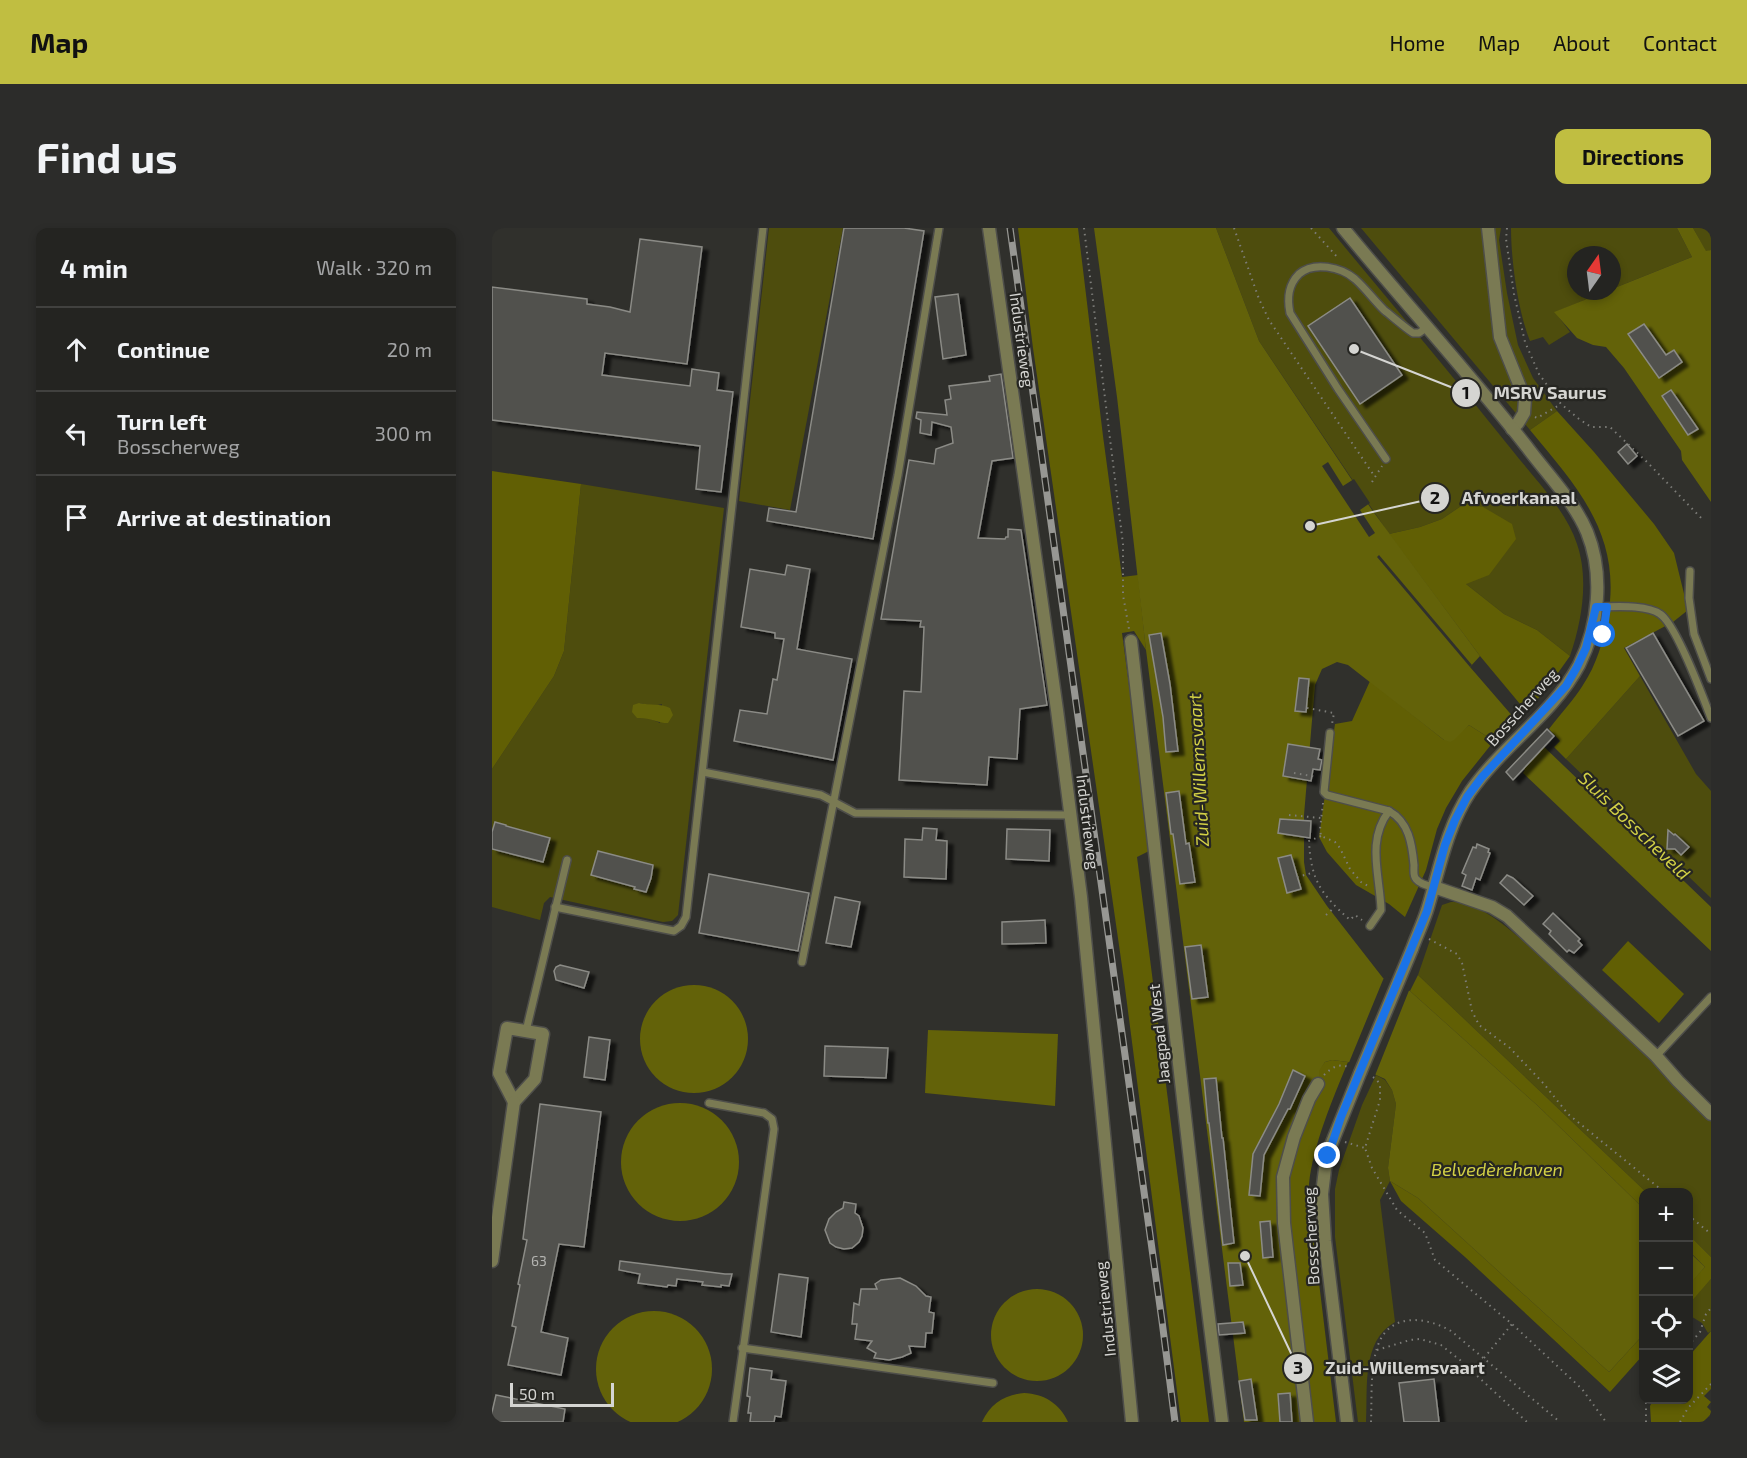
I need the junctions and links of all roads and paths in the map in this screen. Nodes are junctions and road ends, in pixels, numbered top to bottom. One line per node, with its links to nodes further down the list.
1 (763, 228): 26 (lane)
2 (939, 228): 30 (lane)
3 (989, 228): 32 (street, Industrieweg)
4 (1084, 228): 21 (path)
5 (1234, 228): 16 (path)
6 (1311, 228): 10 (path)
7 (1343, 228): 11 (street, Bosscherweg)
8 (1488, 228): 14 (street)
9 (1507, 228): 12 (path)
10 (1353, 278): 11 (lane); 15 (lane)
11 (1426, 328): 14 (street, Bosscherweg)
12 (1561, 404): 13 (path); 18 (path)
13 (1537, 418)
14 (1512, 429): 20 (street, Bosscherweg)
15 (1386, 459): 16 (path)
16 (1375, 477): 17 (path)
17 (1372, 482)
18 (1704, 521)
19 (1690, 571): 22 (lane)
20 (1596, 607): 24 (lane); 39 (street, Bosscherweg)
21 (1131, 641): 72 (street, Jaagpad West)
22 (1711, 679)
23 (1306, 708): 25 (path)
24 (1711, 718)
25 (1330, 733): 29 (lane)
26 (703, 772): 30 (lane); 41 (lane)
27 (1294, 773): 28 (path)
28 (1310, 776)
29 (1324, 792): 31 (lane); 34 (path)
30 (834, 803): 32 (lane); 47 (lane)
31 (1389, 811): 39 (lane); 40 (lane)
32 (1071, 815): 71 (street, Industrieweg)
33 (1289, 815): 34 (path)
34 (1321, 818): 35 (path)
35 (1321, 836): 37 (path); 40 (path)
36 (567, 860): 41 (lane)
37 (1311, 873): 38 (path); 42 (path)
38 (1297, 877)
39 (1434, 888): 50 (street); 74 (street, Bosscherweg, bridge)
40 (1380, 890): 45 (lane)
41 (555, 907): 49 (lane)
42 (1334, 908): 43 (path); 44 (path)
43 (1326, 915)
44 (1355, 915)
45 (1370, 926)
46 (1426, 937): 56 (path)
47 (802, 962)
48 (1711, 997): 50 (lane)
49 (526, 1031): 52 (street); 52 (street)
50 (1656, 1056): 54 (street)
51 (1318, 1084): 73 (street)
52 (514, 1102): 59 (street)
53 (710, 1103): 63 (lane)
54 (1711, 1114)
55 (1347, 1143): 61 (path)
56 (1659, 1188)
57 (1693, 1218): 58 (path)
58 (1711, 1234)
59 (492, 1261)
60 (1711, 1308): 62 (path)
61 (1512, 1324): 65 (path); 78 (path)
62 (1693, 1341)
63 (742, 1348): 66 (lane); 70 (lane)
64 (1377, 1350): 65 (path); 75 (path); 76 (path)
65 (1484, 1358): 77 (path)
66 (993, 1383)
67 (1711, 1384): 80 (path)
68 (1647, 1404): 79 (path)
69 (1711, 1416): 81 (path)
70 (733, 1422)
71 (1132, 1422)
72 (1222, 1422)
73 (1307, 1422)
74 (1347, 1422)
75 (1371, 1422)
76 (1527, 1422)
77 (1560, 1422)
78 (1606, 1422)
79 (1646, 1422)
80 (1680, 1422)
81 (1706, 1422)

